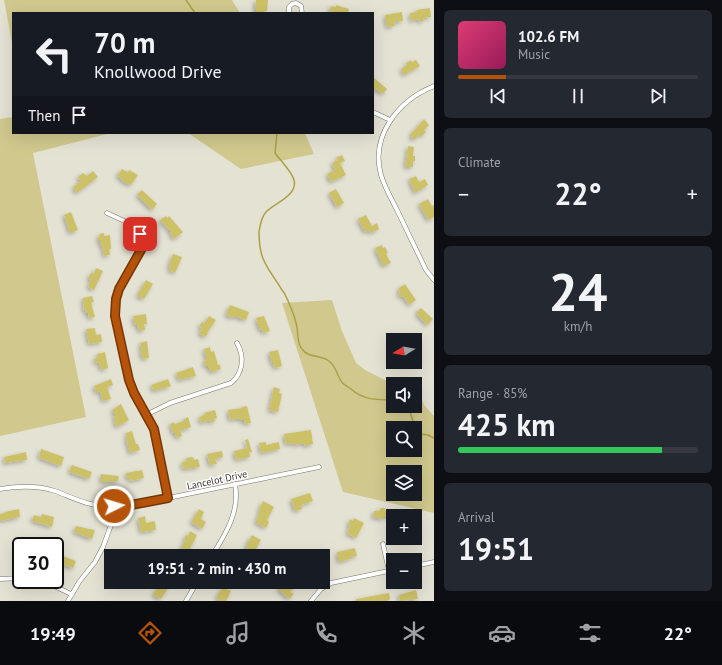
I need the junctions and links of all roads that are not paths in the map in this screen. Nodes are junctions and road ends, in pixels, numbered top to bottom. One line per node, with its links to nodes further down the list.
1 (300, 2): 2 (street); 3 (street)
2 (289, 12)
3 (302, 12)
4 (434, 86): 6 (street)
5 (374, 112): 6 (street)
6 (390, 120): 8 (street)
7 (107, 213): 10 (street)
8 (434, 280)
9 (237, 343): 10 (street)
10 (146, 415): 14 (street)
11 (319, 467): 12 (street, Lancelot Drive)
12 (235, 484): 14 (street, Lancelot Drive); 17 (street)
13 (0, 490): 15 (street, Lancelot Drive)
14 (168, 498): 15 (street, Lancelot Drive)
15 (114, 506): 26 (street)
16 (383, 544): 18 (street)
17 (216, 549)
18 (386, 554)
19 (434, 562): 20 (street)
20 (422, 565)
21 (386, 572): 29 (street)
22 (12, 578): 23 (street)
23 (0, 579)
24 (60, 589): 26 (street)
25 (193, 589): 28 (street)
26 (71, 594): 27 (street)
27 (68, 601)
28 (186, 601)
29 (311, 601)

